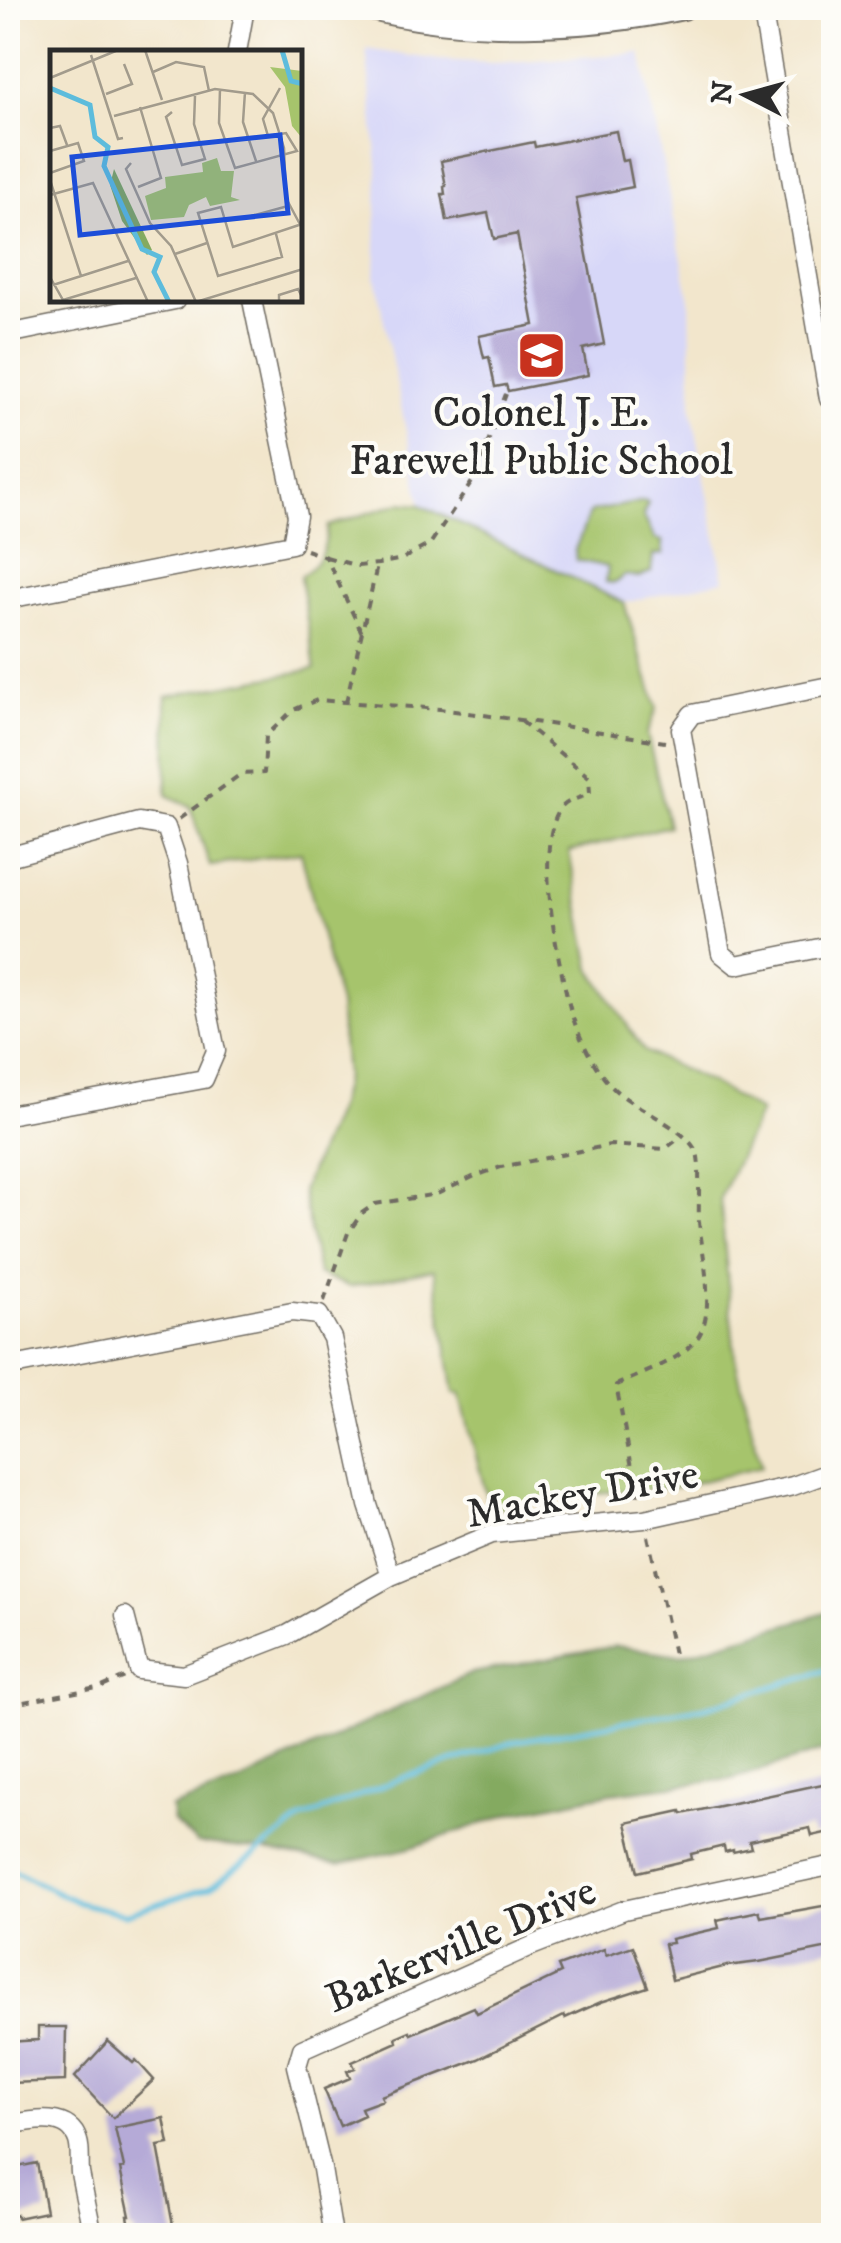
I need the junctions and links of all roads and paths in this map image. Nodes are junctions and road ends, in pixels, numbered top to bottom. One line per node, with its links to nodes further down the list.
1 (245, 8): 6 (street)
2 (368, 8): 5 (street)
3 (683, 8): 5 (street)
4 (762, 8): 11 (street)
5 (403, 12)
6 (236, 50)
7 (164, 302): 9 (street)
8 (252, 302): 12 (street)
9 (8, 334)
10 (506, 394): 14 (path)
11 (829, 399)
12 (292, 544): 13 (path); 15 (street)
13 (326, 558): 14 (path); 16 (path)
14 (378, 564): 16 (path)
15 (8, 599)
16 (362, 633): 18 (path)
17 (834, 685): 20 (street)
18 (346, 702): 19 (path); 21 (path)
19 (521, 721): 20 (path); 25 (path)
20 (684, 746): 23 (street)
21 (166, 827): 22 (street); 24 (street)
22 (8, 857)
23 (834, 945)
24 (8, 1115)
25 (682, 1136): 26 (path); 29 (path)
26 (319, 1315): 27 (street); 30 (street)
27 (8, 1367)
28 (834, 1471): 29 (street, Mackey Drive)
29 (644, 1519): 30 (street, Mackey Drive); 32 (path)
30 (391, 1576): 33 (street, Mackey Drive)
31 (125, 1616): 33 (street)
32 (674, 1654)
33 (139, 1670): 34 (path)
34 (8, 1705)
35 (834, 1865): 38 (street, Barkerville Drive)
36 (8, 2125): 37 (street)
37 (94, 2236)
38 (333, 2236)

